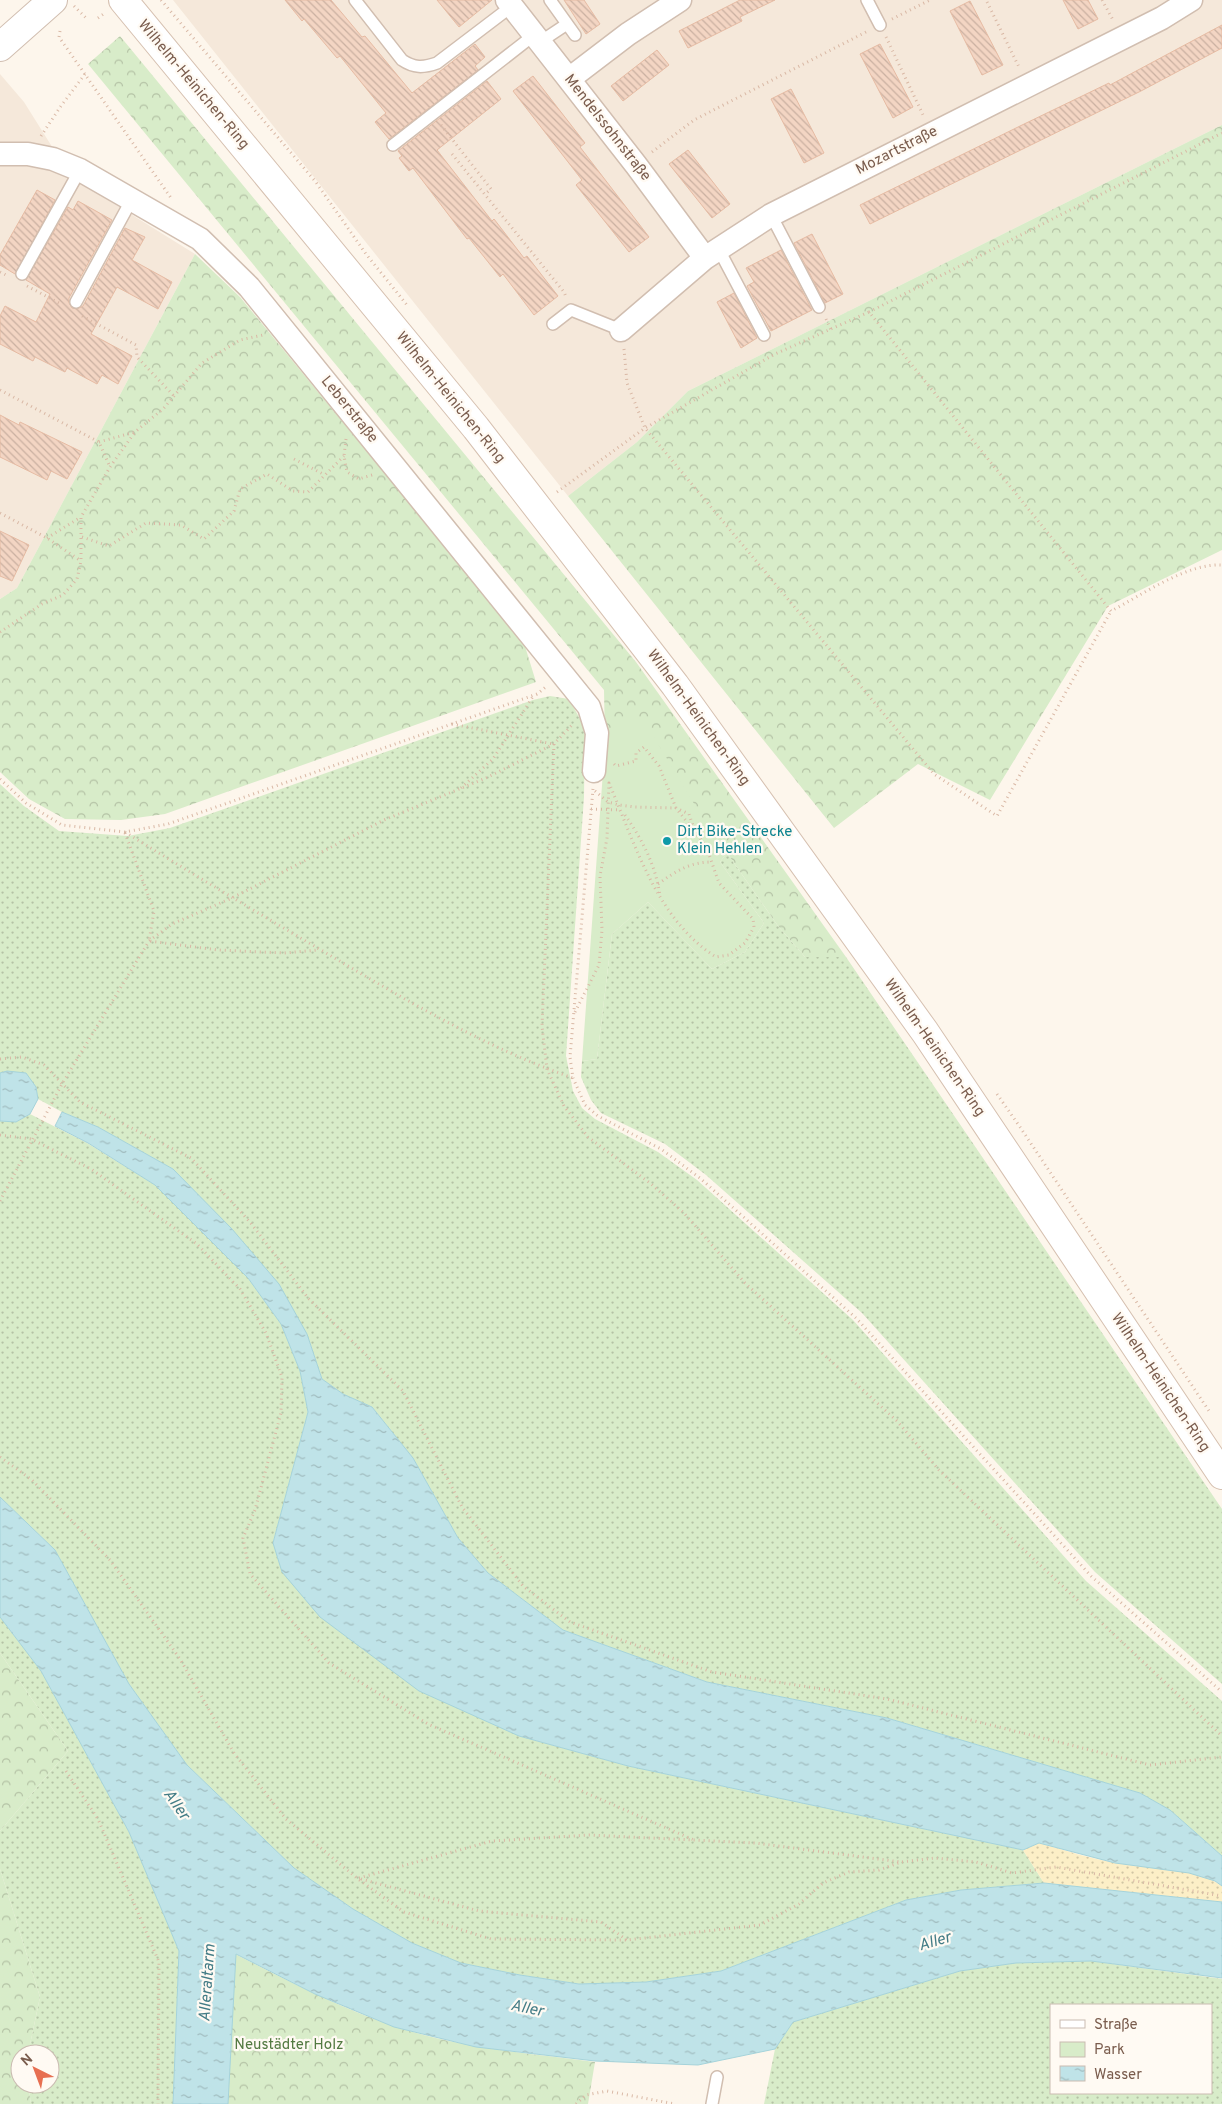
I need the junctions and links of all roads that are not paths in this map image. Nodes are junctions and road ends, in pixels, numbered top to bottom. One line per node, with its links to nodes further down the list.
1 (53, 0): 13 (main road)
2 (123, 0): 28 (main road, Wilhelm-Heinichen-Ring)
3 (354, 0): 8 (lane)
4 (550, 0): 9 (lane)
5 (680, 0): 14 (street)
6 (867, 0): 10 (lane)
7 (1191, 0): 19 (street, Mozartstraße)
8 (510, 2): 12 (street, Mendelssohnstraße)
9 (567, 24): 11 (lane); 12 (lane)
10 (880, 25)
11 (575, 35)
12 (537, 38): 14 (street, Mendelssohnstraße); 15 (lane)
13 (0, 47)
14 (569, 79): 20 (street, Mendelssohnstraße)
15 (394, 146)
16 (0, 154): 17 (street, Leberstraße)
17 (80, 170): 18 (street, Leberstraße); 21 (lane)
18 (132, 199): 22 (lane); 27 (street, Leberstraße)
19 (771, 215): 20 (street, Mozartstraße); 23 (lane)
20 (711, 253): 25 (street, Mozartstraße); 26 (lane)
21 (22, 274)
22 (76, 302)
23 (819, 308)
24 (552, 324): 25 (lane)
25 (622, 330)
26 (764, 335)
27 (598, 774)
28 (1222, 1475)
29 (717, 2076): 30 (lane)
30 (712, 2104)

